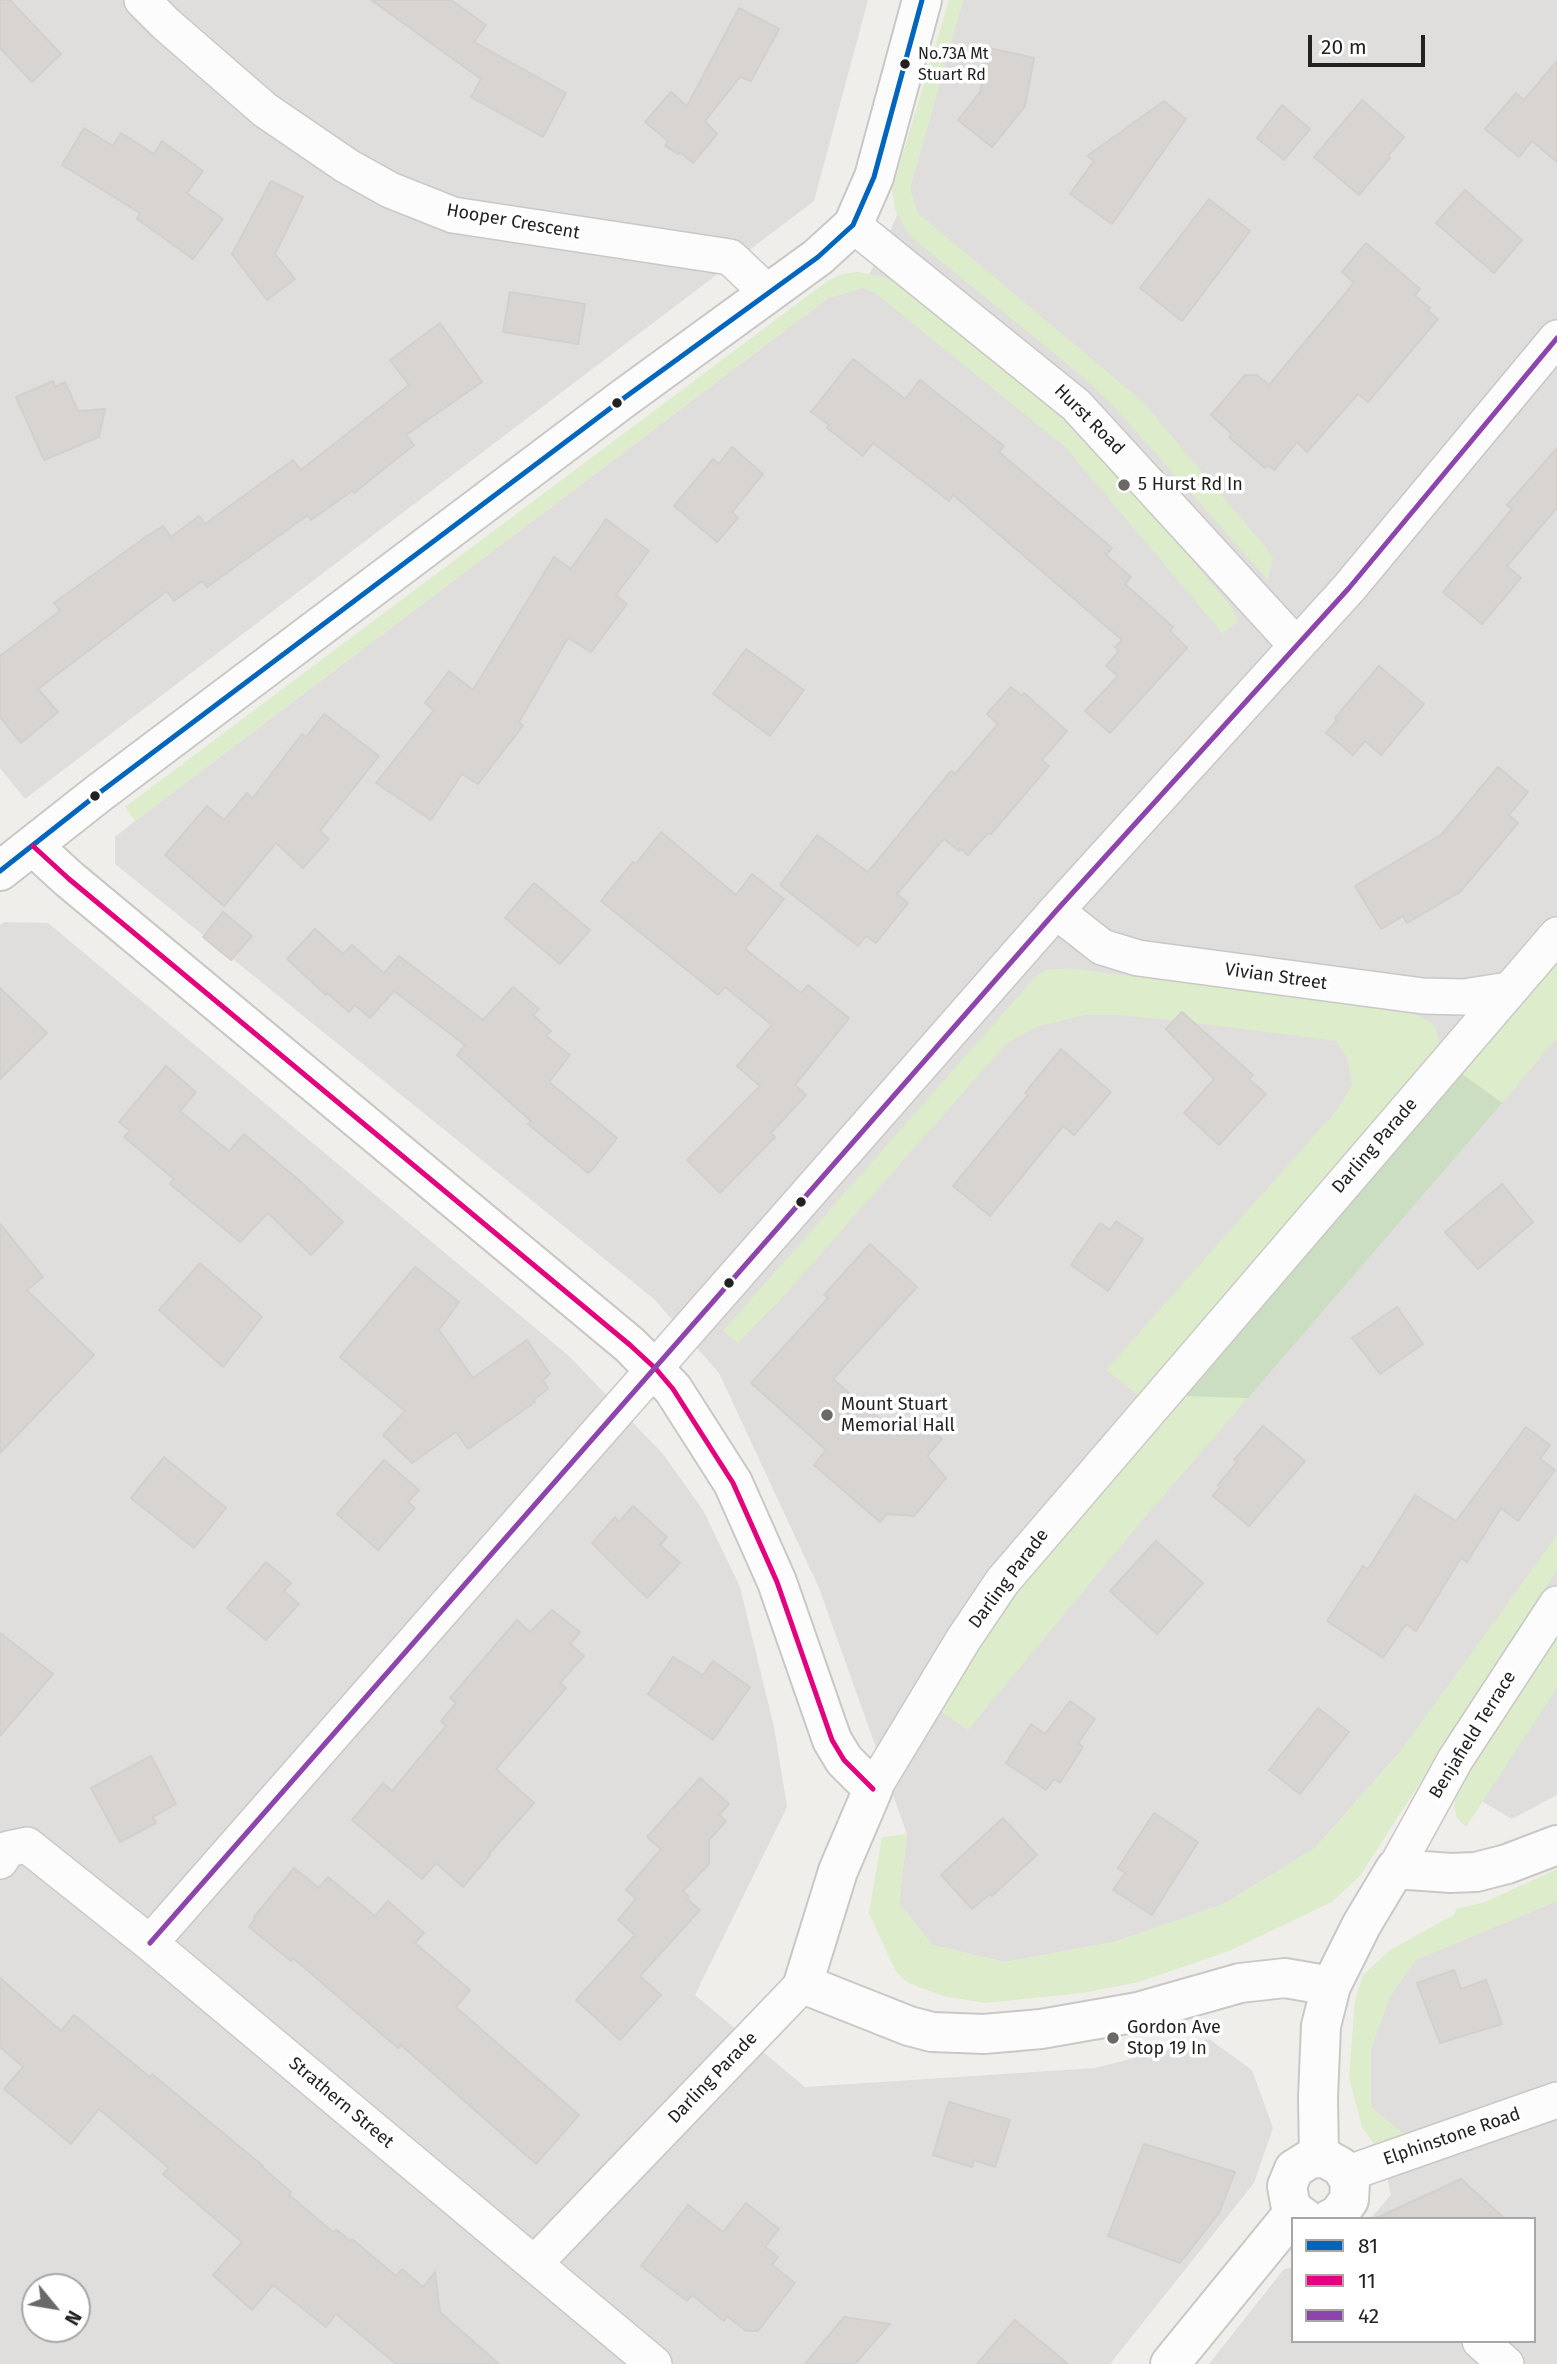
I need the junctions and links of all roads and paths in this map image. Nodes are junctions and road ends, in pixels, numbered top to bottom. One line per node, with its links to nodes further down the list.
1 (142, 0): 4 (street, Hooper Crescent)
2 (922, 0): 3 (street)
3 (853, 225): 4 (street); 6 (street, Hurst Road)
4 (769, 294): 7 (street)
5 (1557, 338): 6 (street)
6 (1296, 645): 9 (street)
7 (33, 846): 8 (street); 12 (street)
8 (0, 871)
9 (1056, 911): 11 (street, Vivian Street); 12 (street)
10 (1557, 935): 11 (street, Darling Parade)
11 (1508, 990): 14 (street, Darling Parade)
12 (656, 1369): 14 (street); 18 (street)
13 (1557, 1604): 17 (street, Benjafield Terrace)
14 (873, 1789): 19 (street, Darling Parade)
15 (1557, 1845): 17 (street)
16 (13, 1853): 18 (street, Strathern Street)
17 (1395, 1869): 20 (street)
18 (150, 1943): 25 (street, Strathern Street)
19 (803, 1984): 20 (street); 25 (street, Darling Parade)
20 (1331, 1986): 22 (street)
21 (1557, 2100): 22 (street, Elphinstone Road)
22 (1332, 2166): 23 (street); 23 (street)
23 (1322, 2217)
24 (1291, 2247): 28 (street)
25 (534, 2264): 27 (street, Strathern Street)
26 (1482, 2343): 29 (street)
27 (654, 2364)
28 (1170, 2364)
29 (1506, 2364)

